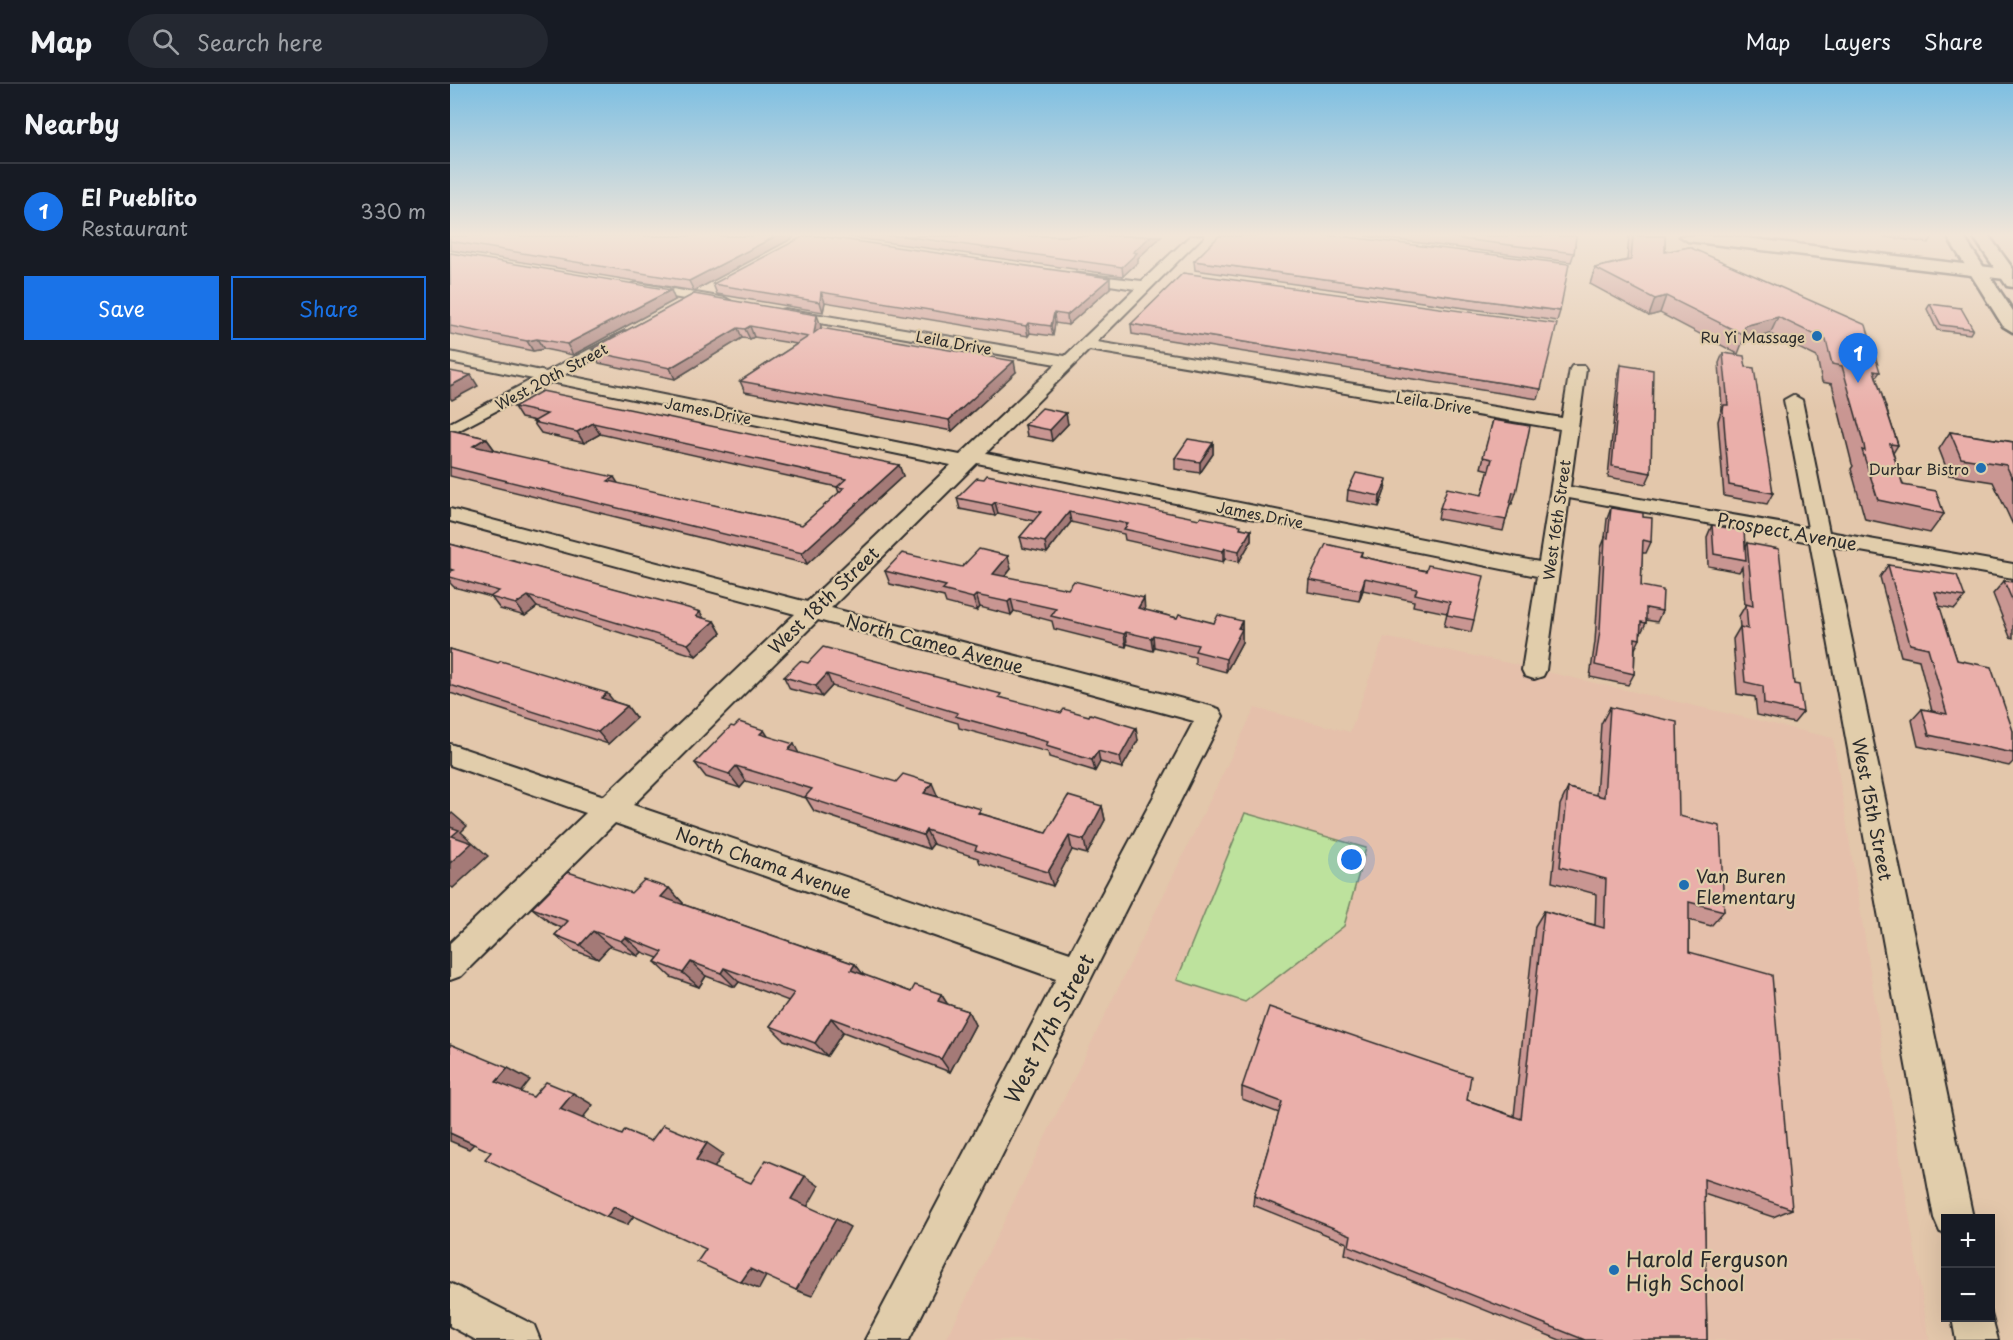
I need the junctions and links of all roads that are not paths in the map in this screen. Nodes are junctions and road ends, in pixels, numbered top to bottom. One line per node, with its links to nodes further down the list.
1 (681, 295): 5 (street)
2 (700, 295): 5 (street)
3 (1142, 295): 11 (street, West 18th Street)
4 (1993, 295): 9 (main road)
5 (696, 297): 6 (street); 7 (street)
6 (743, 306)
7 (676, 308)
8 (767, 309): 13 (street, Leila Drive)
9 (2013, 326)
10 (636, 329): 15 (street, West 20th Street)
11 (1085, 345): 13 (street, West 18th Street); 17 (street, Leila Drive)
12 (450, 357): 15 (street, James Drive)
13 (1068, 361): 19 (street, West 18th Street)
14 (1578, 369): 17 (street, West 16th Street)
15 (547, 377): 18 (street, West 20th Street); 19 (street, James Drive)
16 (1793, 400): 22 (street, West 15th Street)
17 (1570, 425): 20 (street, West 16th Street)
18 (450, 430)
19 (968, 459): 23 (street, James Drive); 25 (street, West 18th Street)
20 (1560, 491): 22 (street, Prospect Avenue); 23 (street, West 16th Street)
21 (450, 515): 25 (street, North Cameo Avenue)
22 (1820, 537): 24 (street, Prospect Avenue); 32 (street, West 15th Street)
23 (1548, 571): 26 (street, West 16th Street)
24 (2013, 571)
25 (813, 610): 27 (street, North Cameo Avenue); 29 (street, West 18th Street)
26 (1534, 670)
27 (1210, 716): 31 (street, West 17th Street)
28 (450, 754): 29 (street, North Chama Avenue)
29 (610, 808): 30 (street, West 18th Street); 31 (street, North Chama Avenue)
30 (450, 964)
31 (1078, 971): 36 (street, West 17th Street)
32 (1953, 1214)
33 (450, 1304): 35 (street)
34 (1974, 1322): 37 (street)
35 (519, 1340)
36 (886, 1340)
37 (1977, 1340)

